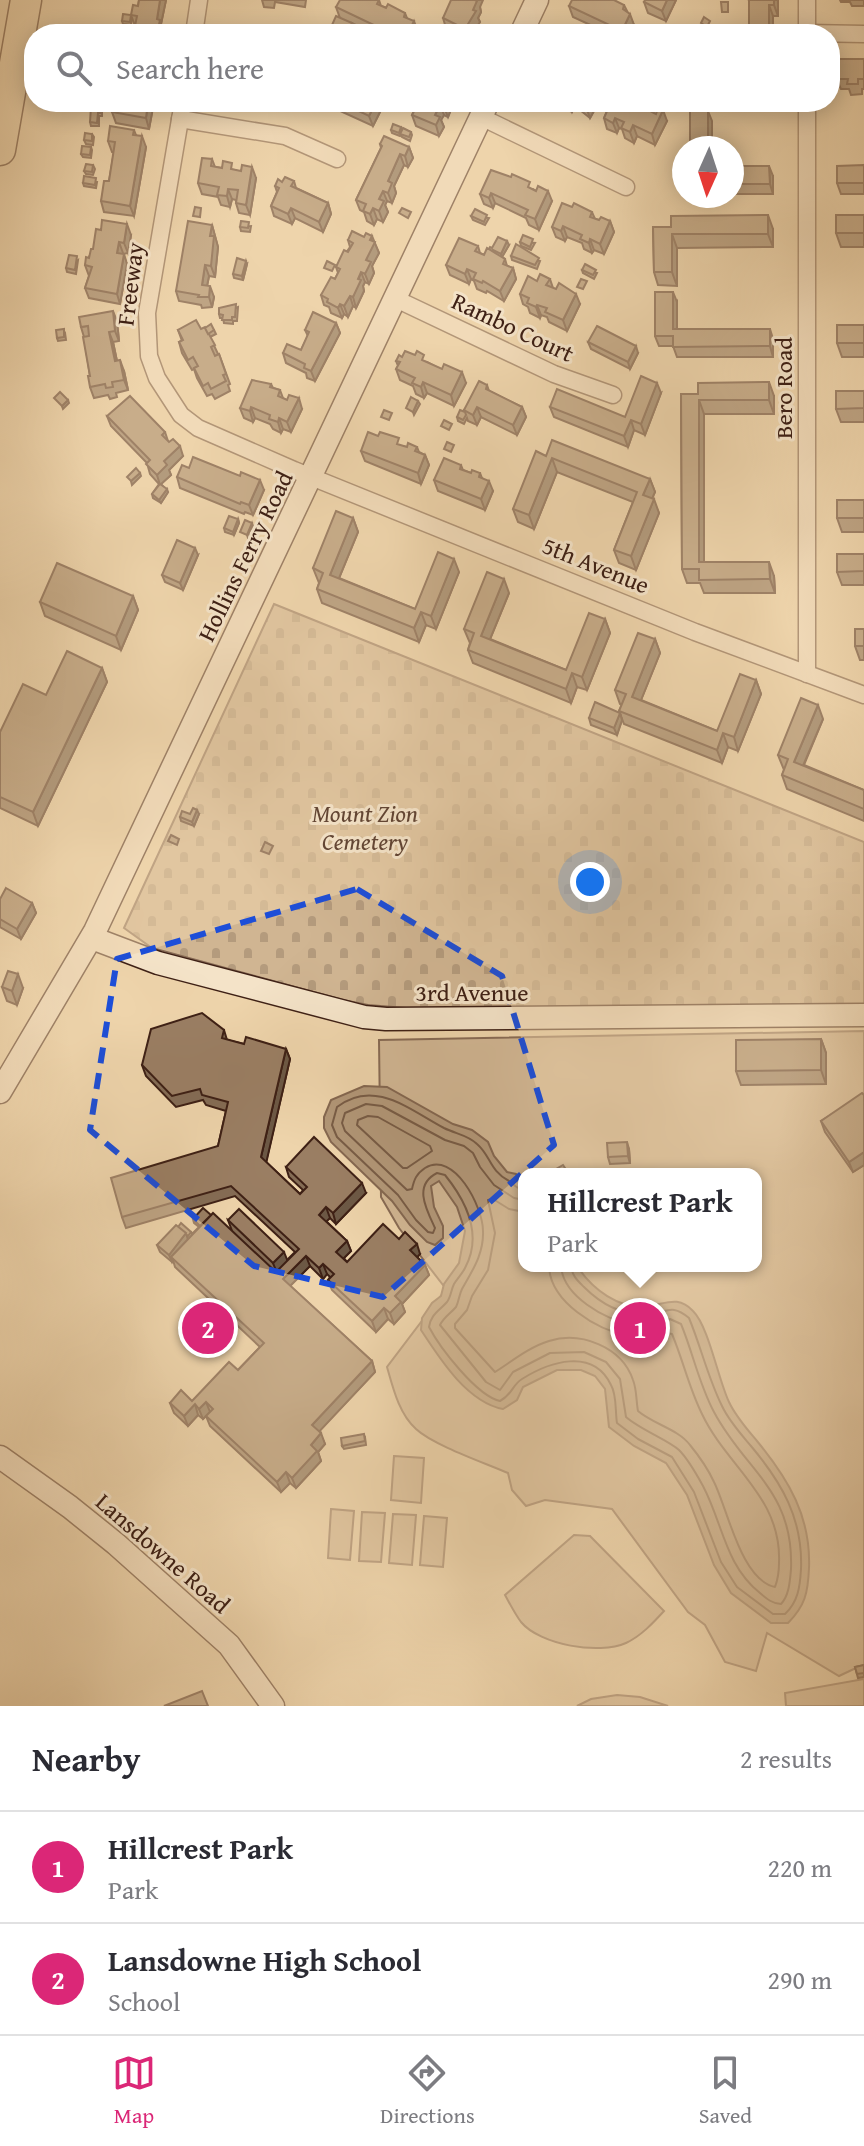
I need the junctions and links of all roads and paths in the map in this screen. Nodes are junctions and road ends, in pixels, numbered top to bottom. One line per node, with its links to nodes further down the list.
1 (26, 0): 15 (highway)
2 (199, 0): 5 (street)
3 (537, 0): 6 (street)
4 (807, 0): 7 (street)
5 (195, 24)
6 (526, 24)
7 (807, 24)
8 (840, 34): 9 (street)
9 (864, 34)
10 (182, 112): 20 (street, Freeway)
11 (190, 112): 16 (street)
12 (484, 112): 18 (street, Hollins Ferry Road)
13 (489, 112): 17 (street)
14 (807, 112): 21 (street, Bero Road)
15 (0, 150)
16 (337, 159)
17 (626, 187)
18 (396, 299): 19 (street, Rambo Court); 20 (street, Hollins Ferry Road)
19 (613, 395)
20 (312, 478): 21 (street, 5th Avenue); 23 (street, Hollins Ferry Road)
21 (807, 674): 22 (street, 5th Avenue)
22 (864, 695)
23 (92, 938): 24 (street, 3rd Avenue); 25 (street, Hollins Ferry Road)
24 (864, 1015)
25 (38, 1026): 26 (street, Hollins Ferry Road); 27 (street, Hollins Ferry Road)
26 (0, 1069)
27 (0, 1092)
28 (0, 1457): 29 (street, Lansdowne Road)
29 (273, 1706)

